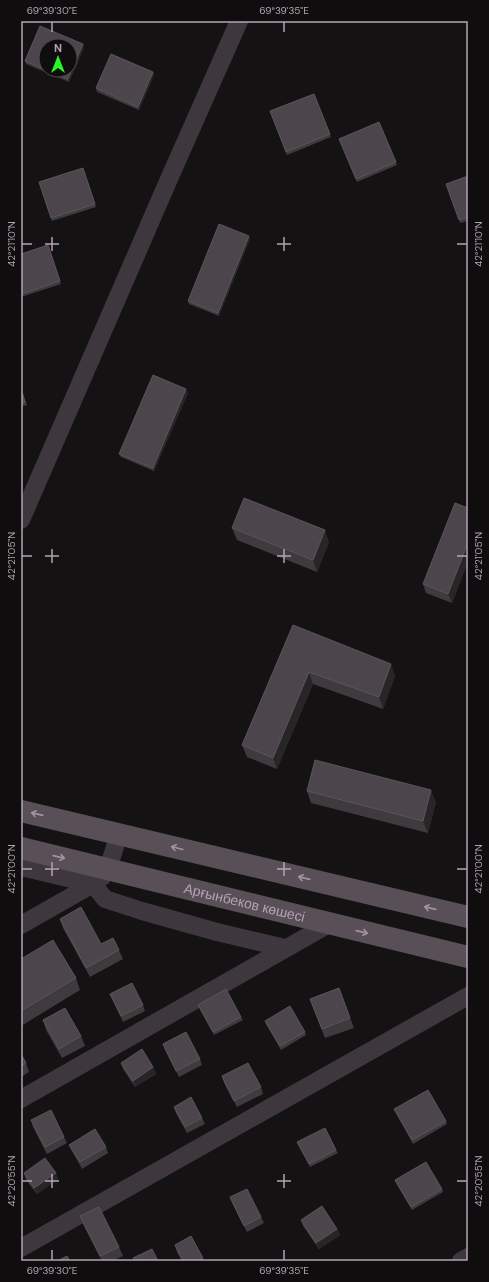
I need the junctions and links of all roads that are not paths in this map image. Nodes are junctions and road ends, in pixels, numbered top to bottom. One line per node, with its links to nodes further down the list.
1 (239, 21): 2 (street)
2 (21, 520)
3 (21, 811): 4 (main road, one-way to 3)
4 (119, 834): 7 (street); 9 (main road, one-way to 4)
5 (21, 848): 7 (main road, Арғынбеков көшесі, one-way to 7)
6 (21, 868): 8 (street)
7 (108, 869): 8 (street); 10 (main road, Арғынбеков көшесі)
8 (93, 884): 11 (street); 12 (street)
9 (468, 917)
10 (329, 924): 12 (street); 13 (main road, Арғынбеков көшесі, one-way to 13)
11 (21, 925)
12 (285, 948): 15 (street)
13 (468, 957)
14 (468, 996): 16 (street)
15 (21, 1099)
16 (21, 1248)
17 (468, 1257): 18 (street)
18 (461, 1261)

